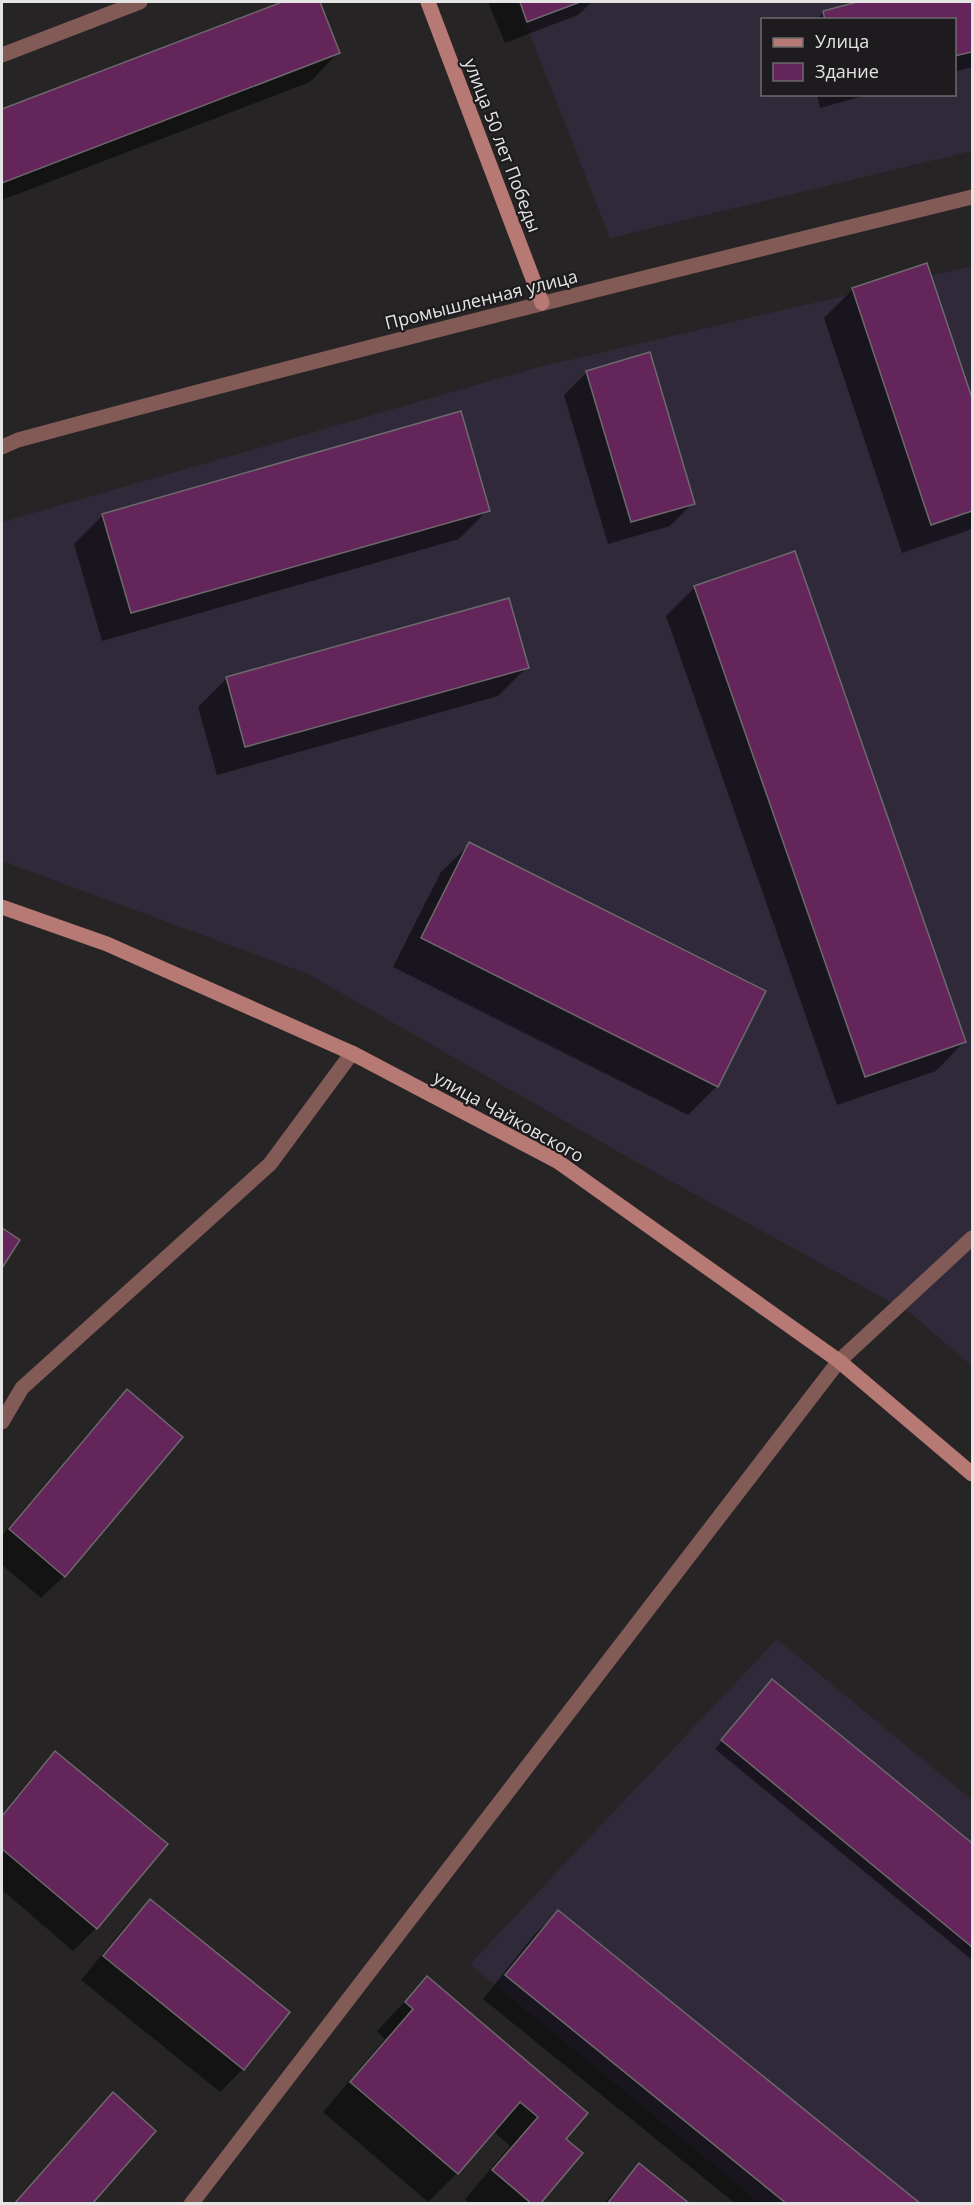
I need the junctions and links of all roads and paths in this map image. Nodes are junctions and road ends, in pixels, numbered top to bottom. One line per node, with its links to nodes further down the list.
1 (140, 2): 3 (street)
2 (428, 2): 5 (main road, улица 50 лет Победы)
3 (2, 55)
4 (972, 197): 5 (street, Промышленная улица)
5 (542, 303): 6 (street, Промышленная улица)
6 (2, 447)
7 (2, 907): 8 (main road, улица Чайковского)
8 (352, 1053): 10 (main road, улица Чайковского); 11 (street)
9 (972, 1238): 10 (street)
10 (839, 1360): 12 (main road, улица Чайковского); 13 (street)
11 (2, 1422)
12 (972, 1474)
13 (191, 2204)

